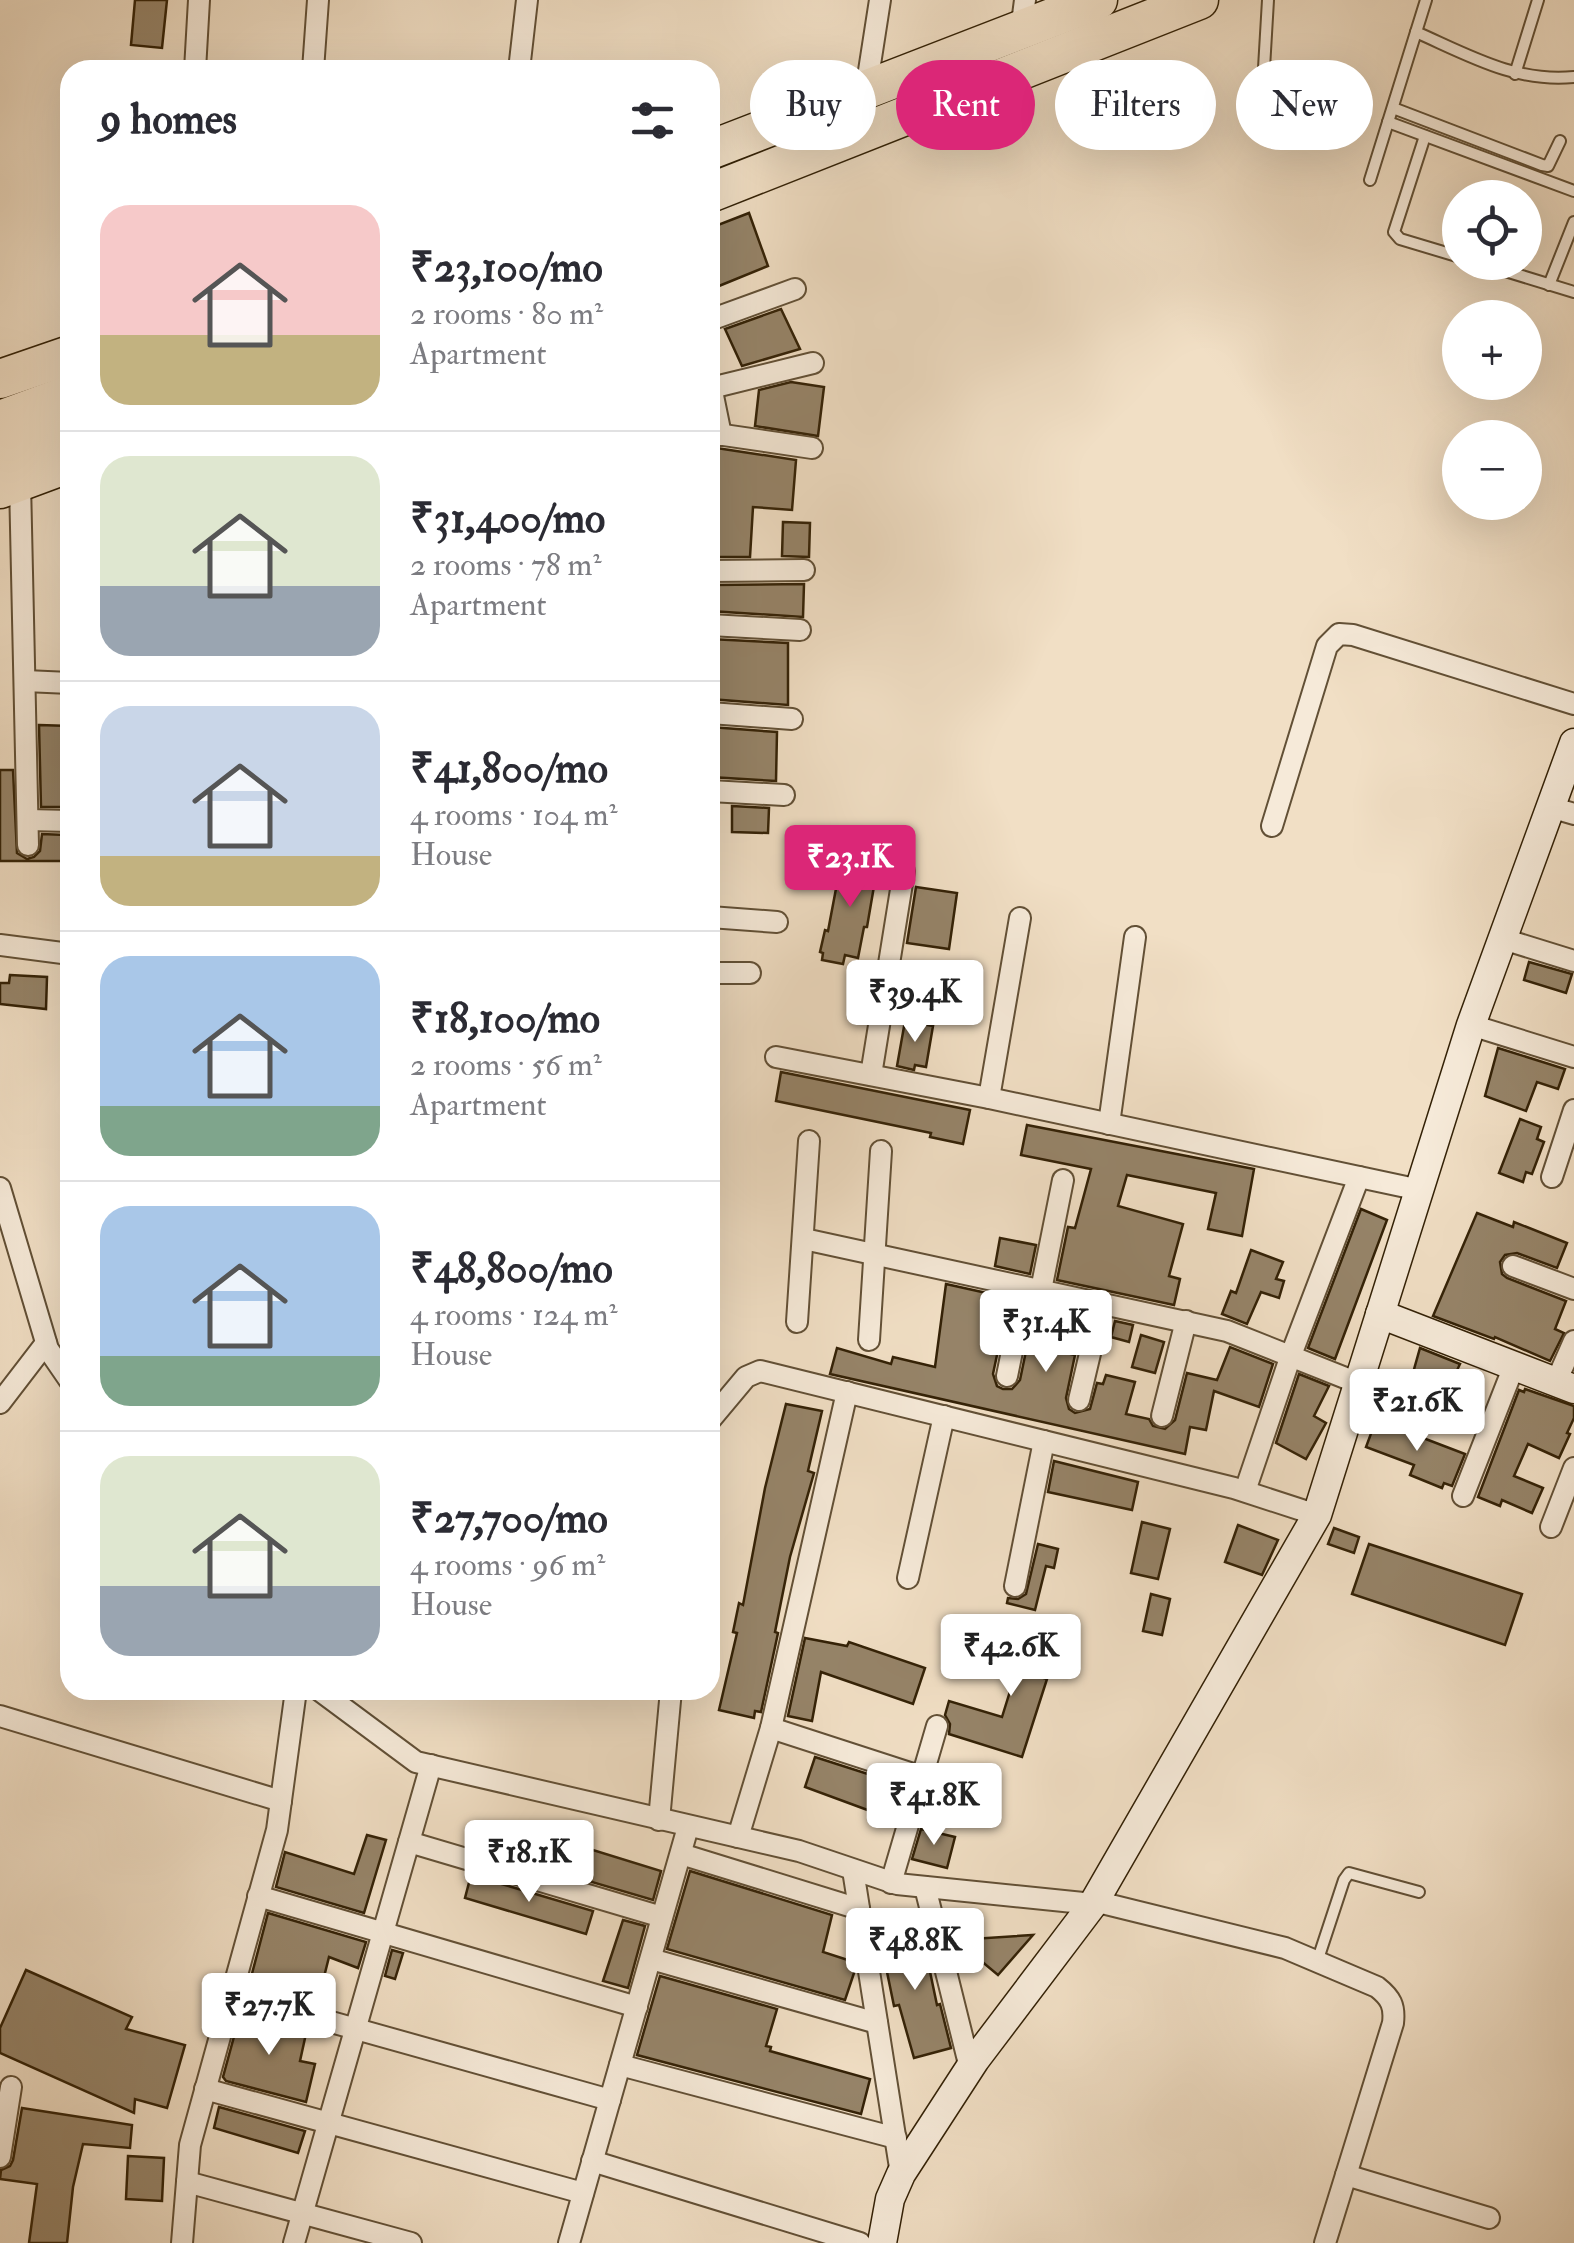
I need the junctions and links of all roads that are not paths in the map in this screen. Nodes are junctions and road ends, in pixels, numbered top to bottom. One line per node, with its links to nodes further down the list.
1 (199, 0): 12 (street)
2 (318, 0): 13 (street)
3 (527, 0): 14 (street)
4 (880, 0): 15 (street)
5 (1098, 0): 10 (highway)
6 (1268, 0): 16 (lane)
7 (1426, 0): 11 (lane)
8 (1538, 0): 17 (lane)
9 (1178, 4): 27 (highway)
10 (1023, 16): 19 (highway)
11 (1416, 32): 17 (lane); 20 (lane)
12 (195, 60)
13 (314, 60)
14 (520, 60)
15 (871, 60)
16 (1264, 60)
17 (1515, 74): 18 (lane)
18 (1574, 77)
19 (876, 85)
20 (1393, 108): 21 (lane); 24 (lane)
21 (1388, 122): 23 (lane); 26 (lane)
22 (750, 135): 25 (highway)
23 (1425, 136): 28 (lane); 30 (lane)
24 (1560, 141)
25 (720, 146)
26 (1370, 180)
27 (720, 189)
28 (1574, 191)
29 (1574, 222): 32 (lane)
30 (1442, 252)
31 (1533, 280): 32 (lane)
32 (1549, 285): 34 (lane)
33 (795, 289): 35 (street)
34 (1574, 292)
35 (720, 316)
36 (60, 358): 38 (highway)
37 (813, 363): 39 (street)
38 (0, 379)
39 (720, 383)
40 (60, 398): 41 (highway)
41 (0, 420)
42 (60, 435): 46 (highway)
43 (720, 435): 44 (street)
44 (812, 448)
45 (60, 465): 46 (highway)
46 (7, 475): 51 (street)
47 (804, 570): 48 (street)
48 (720, 571)
49 (720, 626): 50 (street)
50 (800, 630)
51 (24, 681): 52 (street); 60 (street)
52 (60, 682)
53 (1574, 704): 62 (street)
54 (720, 713): 55 (street)
55 (792, 719)
56 (1574, 743): 59 (street)
57 (720, 791): 58 (street)
58 (784, 794)
59 (1562, 811): 69 (street)
60 (28, 820): 61 (street); 63 (street)
61 (60, 821)
62 (1272, 826)
63 (28, 845)
64 (904, 871): 78 (street)
65 (720, 918): 67 (street)
66 (1020, 918): 79 (street)
67 (777, 922)
68 (1135, 936): 81 (street)
69 (1503, 939): 72 (street); 75 (street)
70 (0, 944): 71 (street)
71 (60, 953)
72 (1574, 960)
73 (720, 973): 74 (street)
74 (750, 974)
75 (1472, 1025): 77 (street); 88 (street)
76 (776, 1057): 78 (street)
77 (1574, 1058)
78 (870, 1076): 79 (street)
79 (990, 1098): 81 (street)
80 (1574, 1110): 85 (street)
81 (1109, 1124): 84 (street)
82 (809, 1141): 89 (street)
83 (881, 1151): 90 (street)
84 (1359, 1177): 88 (street); 101 (street)
85 (1552, 1177)
86 (1063, 1180): 92 (street)
87 (0, 1188): 100 (street)
88 (1420, 1190): 95 (street)
89 (804, 1238): 90 (street); 97 (street)
90 (876, 1254): 92 (street); 98 (street)
91 (1512, 1266): 93 (street)
92 (1033, 1288): 94 (street); 104 (street)
93 (1574, 1290)
94 (1102, 1303): 96 (street); 108 (street)
95 (1380, 1314): 103 (street); 105 (street)
96 (1186, 1321): 101 (street); 112 (street)
97 (797, 1322)
98 (869, 1340)
99 (1574, 1341): 106 (street)
100 (46, 1342): 102 (street); 109 (street)
101 (1291, 1355): 105 (street); 115 (street)
102 (60, 1364)
103 (1514, 1366): 106 (street); 116 (street)
104 (1007, 1376)
105 (1358, 1383): 117 (street)
106 (1565, 1385)
107 (847, 1392): 110 (street); 111 (street); 126 (street)
108 (1079, 1400)
109 (0, 1403)
110 (720, 1409)
111 (944, 1416): 113 (street); 119 (street)
112 (1162, 1416)
113 (1044, 1441): 115 (street); 120 (street)
114 (1574, 1468): 118 (street)
115 (1245, 1491): 117 (street)
116 (1462, 1496)
117 (1317, 1515): 140 (street)
118 (1550, 1526)
119 (908, 1578)
120 (1016, 1586)
121 (295, 1700): 129 (street)
122 (333, 1700): 127 (street)
123 (670, 1700): 130 (street)
124 (0, 1716): 129 (street)
125 (936, 1726): 128 (street)
126 (772, 1728): 128 (street); 132 (street)
127 (432, 1765): 130 (street); 133 (street)
128 (922, 1777): 136 (street)
129 (281, 1800): 139 (street)
130 (660, 1820): 131 (street)
131 (688, 1826): 132 (street); 134 (street)
132 (738, 1838): 135 (street)
133 (409, 1842): 142 (street); 143 (street)
134 (681, 1854): 141 (street); 142 (street)
135 (854, 1870): 136 (street); 141 (street)
136 (891, 1883): 137 (street)
137 (925, 1887): 140 (street); 151 (street)
138 (1420, 1892): 145 (lane)
139 (258, 1896): 143 (street); 146 (street)
140 (1094, 1903): 145 (street); 151 (street)
141 (860, 1909): 148 (street)
142 (662, 1917): 144 (street)
143 (382, 1933): 147 (street); 149 (street)
144 (650, 1959): 147 (street); 148 (street)
145 (1318, 1962): 160 (street)
146 (231, 1994): 149 (street); 153 (street)
147 (636, 2007): 150 (street)
148 (877, 2023): 156 (street)
149 (356, 2029): 154 (street); 155 (street)
150 (620, 2065): 154 (street); 156 (street)
151 (970, 2068): 159 (street)
152 (11, 2087): 157 (street)
153 (205, 2088): 155 (street); 161 (street)
154 (610, 2100): 158 (street)
155 (329, 2122): 162 (street); 163 (street)
156 (896, 2138): 159 (street)
157 (0, 2157)
158 (592, 2161): 162 (street); 169 (street)
159 (901, 2174): 170 (street)
160 (1346, 2175): 164 (street); 171 (street)
161 (187, 2182): 163 (street); 165 (street)
162 (583, 2192): 168 (street)
163 (302, 2213): 166 (street); 167 (street)
164 (1489, 2218)
165 (182, 2243)
166 (294, 2243)
167 (411, 2243)
168 (569, 2243)
169 (860, 2243)
170 (882, 2243)
171 (1326, 2243)

